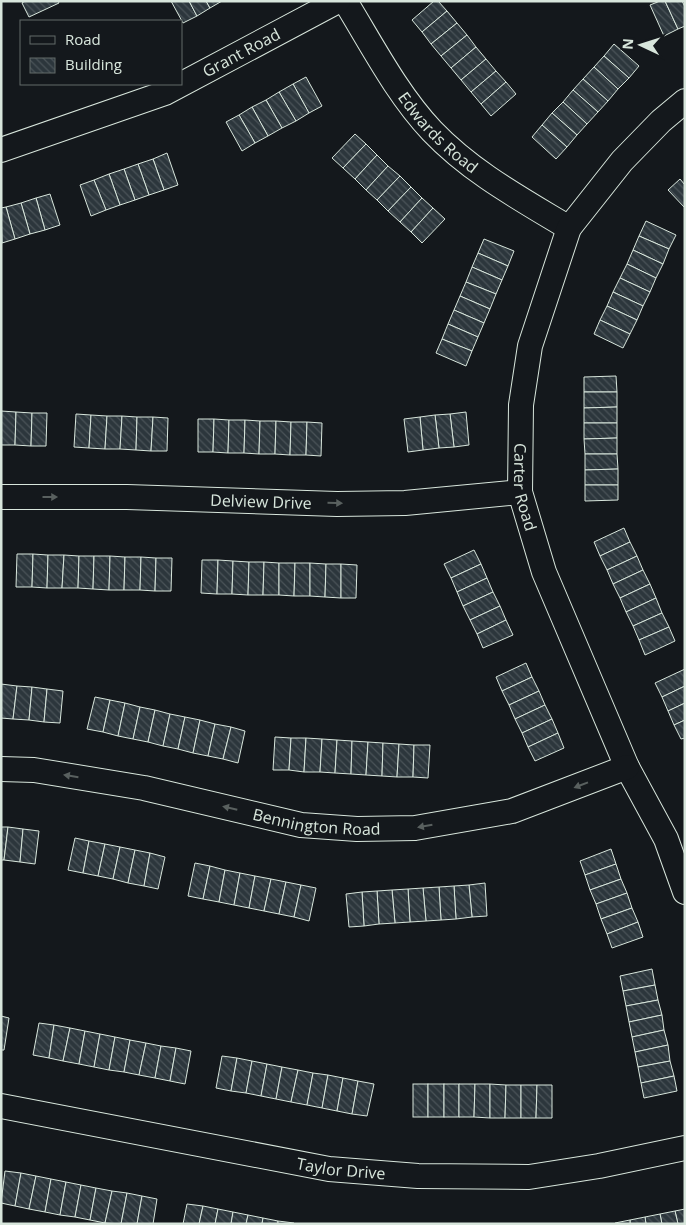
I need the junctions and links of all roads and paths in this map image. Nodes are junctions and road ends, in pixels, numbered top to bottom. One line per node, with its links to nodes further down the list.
1 (338, 1): 3 (street, Grant Road)
2 (345, 1): 7 (street, Edwards Road)
3 (182, 84)
4 (180, 85): 6 (street, Grant Road)
5 (685, 101): 7 (street, Carter Road)
6 (3, 142)
7 (569, 228): 8 (street, Carter Road)
8 (520, 492): 9 (street, Delview Drive, one-way to 8); 10 (street, Carter Road)
9 (1, 497)
10 (627, 767): 11 (street, Bennington Road, one-way to 11); 12 (street, Carter Road)
11 (1, 769)
12 (685, 892)
13 (1, 1106): 14 (street, Taylor Drive)
14 (685, 1148)

